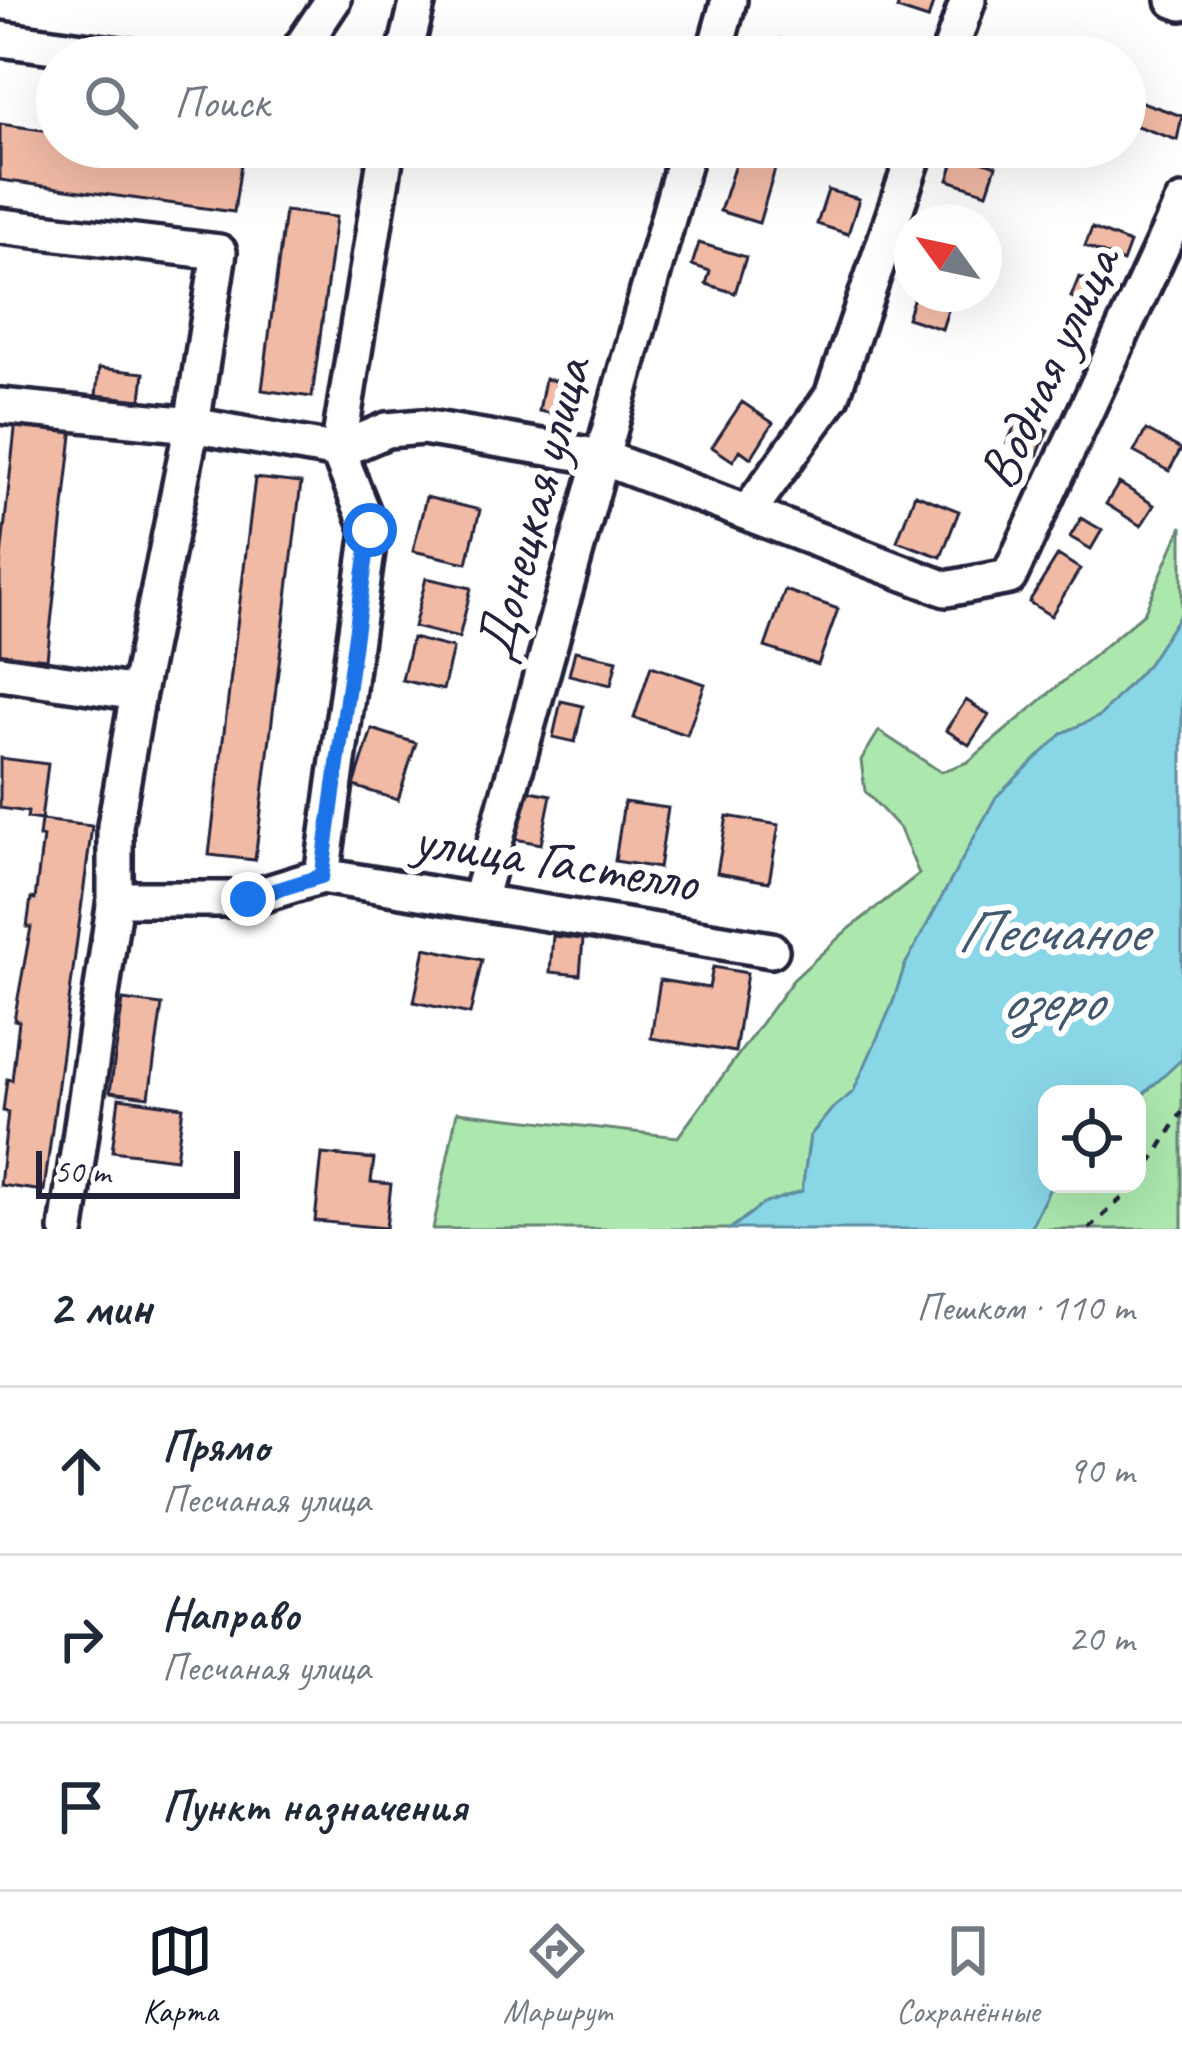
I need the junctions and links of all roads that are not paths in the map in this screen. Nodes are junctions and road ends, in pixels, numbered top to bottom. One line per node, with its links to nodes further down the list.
1 (333, 0): 5 (street)
2 (418, 0): 6 (street)
3 (729, 0): 7 (street)
4 (968, 0): 8 (street)
5 (309, 36)
6 (409, 36)
7 (719, 36)
8 (955, 36)
9 (0, 39): 10 (street)
10 (36, 44)
11 (384, 168): 18 (street)
12 (682, 168): 19 (street, Донецкая улица)
13 (910, 168): 20 (street)
14 (1182, 203): 20 (street, Водная улица)
15 (0, 226): 17 (street)
16 (0, 406): 17 (street)
17 (192, 424): 18 (street); 22 (street)
18 (338, 451): 19 (street); 23 (street)
19 (601, 457): 20 (street); 25 (street, Донецкая улица)
20 (748, 512)
21 (0, 673): 22 (street)
22 (138, 693): 24 (street)
23 (322, 876): 24 (street); 25 (street, улица Гастелло)
24 (115, 899): 27 (street)
25 (479, 900): 26 (street, улица Гастелло)
26 (772, 950)
27 (67, 1229)

